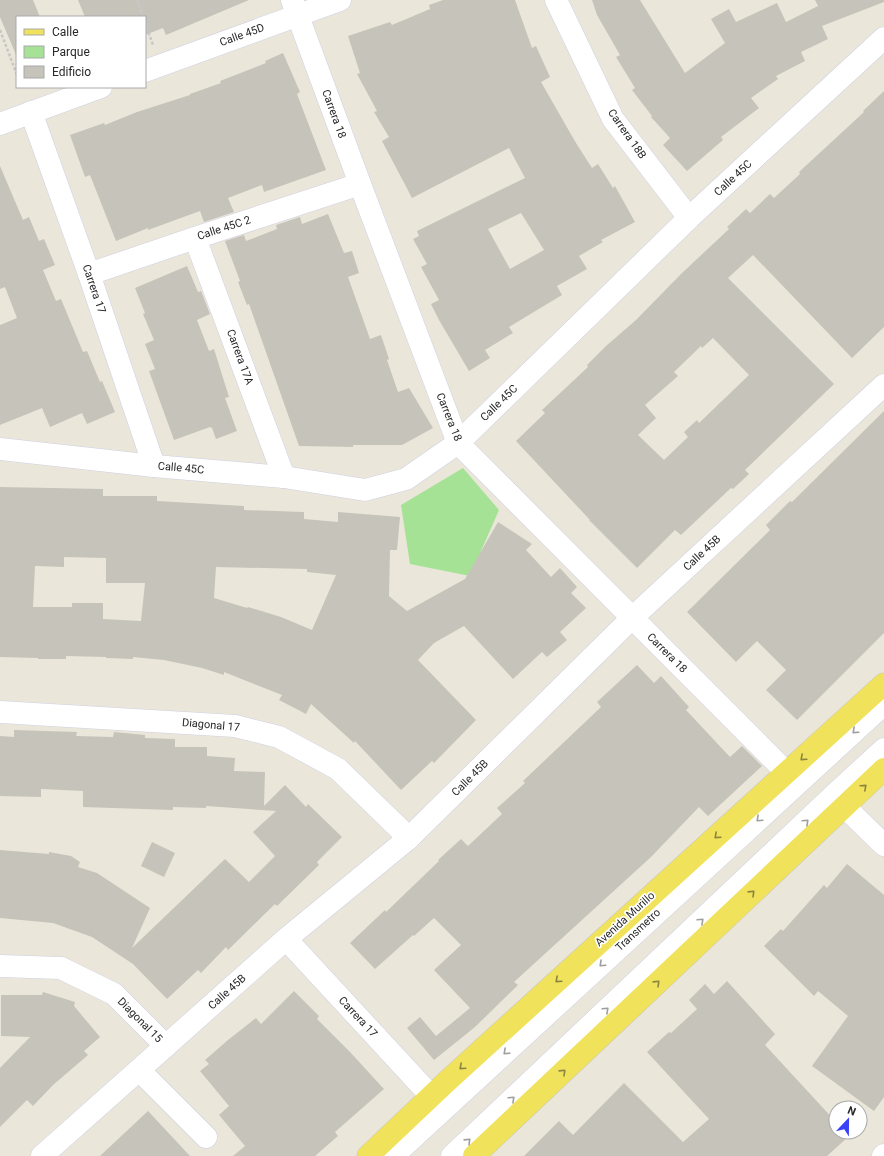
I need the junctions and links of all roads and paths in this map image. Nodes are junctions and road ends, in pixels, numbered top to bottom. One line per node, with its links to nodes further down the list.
1 (137, 0): 5 (path)
2 (340, 0): 4 (street, Calle 45D)
3 (556, 0): 14 (street, Carrera 18B)
4 (295, 7): 8 (street, Calle 45D); 13 (street, Carrera 18)
5 (143, 16)
6 (0, 30): 9 (path)
7 (884, 38): 14 (street, Calle 45C)
8 (146, 71)
9 (16, 72)
10 (98, 88): 11 (street)
11 (31, 112): 12 (street); 16 (street, Carrera 17)
12 (0, 124)
13 (360, 184): 15 (street, Calle 45C 2); 18 (street, Carrera 18)
14 (689, 218): 18 (street, Calle 45C)
15 (195, 238): 16 (street, Calle 45C 2); 21 (street, Carrera 17A)
16 (90, 274): 20 (street, Carrera 17)
17 (884, 385): 22 (street, Calle 45B)
18 (458, 443): 21 (street, Calle 45C); 22 (street, Carrera 18)
19 (0, 449): 20 (street, Calle 45C)
20 (154, 466): 21 (street, Calle 45C)
21 (284, 477)
22 (632, 618): 28 (street, Carrera 18); 30 (street, Calle 45B)
23 (884, 684): 28 (main road, Avenida Murillo, one-way to 28)
24 (884, 704): 41 (street, Transmetro, one-way to 41)
25 (0, 712): 30 (street, Diagonal 17)
26 (884, 749): 42 (street, one-way to 26)
27 (884, 769): 29 (main road, one-way to 27)
28 (787, 772): 36 (main road, Avenida Murillo, one-way to 36)
29 (844, 806): 31 (street); 38 (main road, one-way to 29)
30 (409, 838): 32 (street, Calle 45B)
31 (884, 845)
32 (286, 939): 34 (street, Calle 45B); 36 (street, Carrera 17)
33 (0, 966): 34 (street, Diagonal 15)
34 (166, 1046): 35 (street, Calle 45B)
35 (139, 1070): 37 (street); 39 (street, Calle 45B)
36 (431, 1096): 40 (main road, Avenida Murillo)
37 (206, 1137)
38 (483, 1153)
39 (42, 1156)
40 (368, 1156)
41 (393, 1156)
42 (452, 1156)

